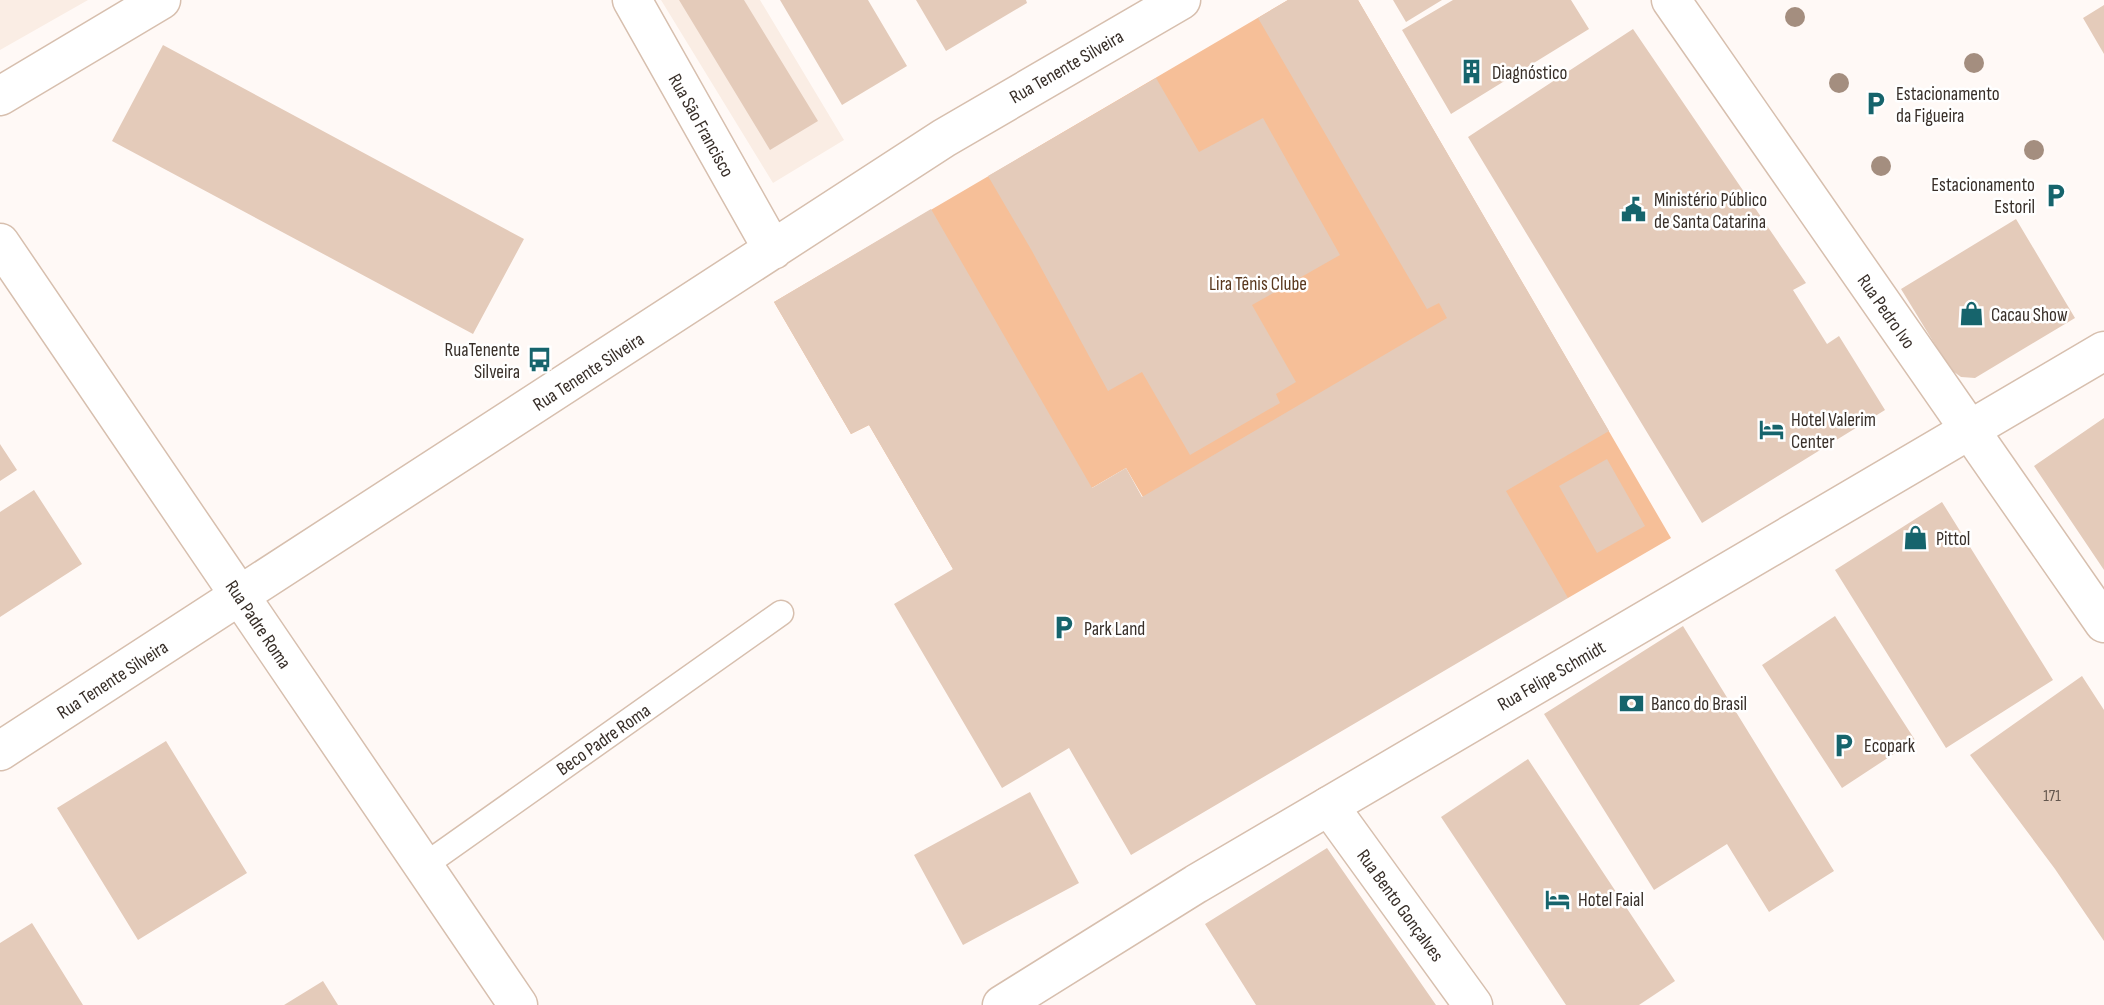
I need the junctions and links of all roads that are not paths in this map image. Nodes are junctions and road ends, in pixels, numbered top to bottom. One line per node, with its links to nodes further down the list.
1 (161, 0): 5 (street)
2 (632, 0): 7 (street, Rua São Francisco)
3 (1181, 0): 7 (street, Rua Tenente Silveira)
4 (1671, 0): 9 (street, Rua Pedro Ivo)
5 (0, 96)
6 (0, 243): 10 (street, Rua Padre Roma)
7 (773, 250): 10 (street, Rua Tenente Silveira)
8 (2104, 351): 9 (street, Rua Felipe Schmidt)
9 (1969, 430): 12 (street, Rua Pedro Ivo); 14 (street, Rua Felipe Schmidt)
10 (240, 596): 13 (street, Rua Tenente Silveira); 15 (street, Rua Padre Roma)
11 (780, 613): 15 (lane, Beco Padre Roma)
12 (2104, 623)
13 (0, 751)
14 (1329, 806): 17 (street, Rua Felipe Schmidt); 18 (street, Rua Bento Gonçalves)
15 (425, 865): 16 (street, Rua Padre Roma)
16 (518, 1005)
17 (1002, 1005)
18 (1473, 1005)

